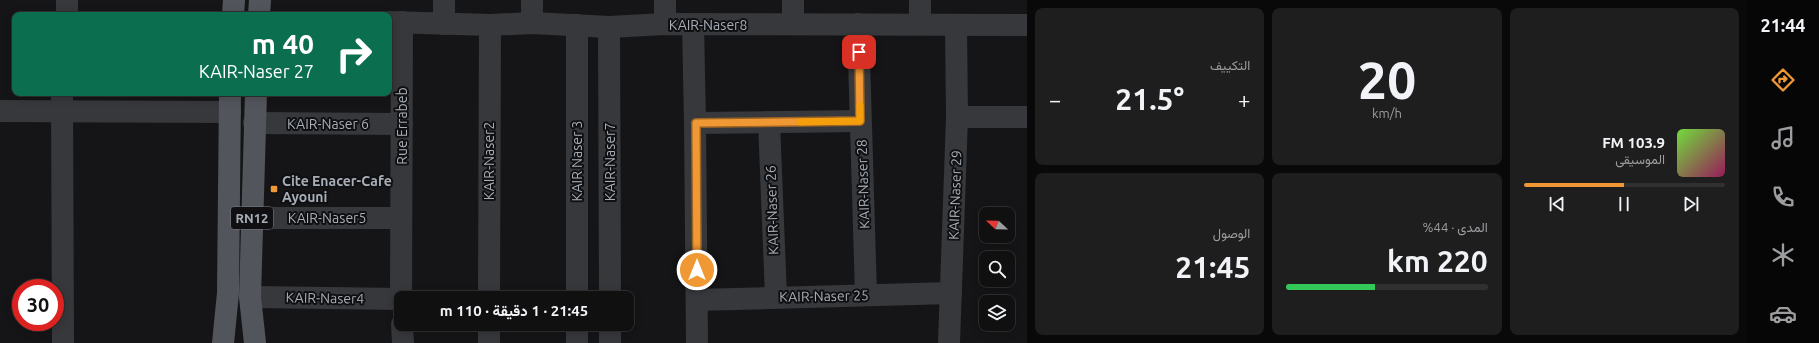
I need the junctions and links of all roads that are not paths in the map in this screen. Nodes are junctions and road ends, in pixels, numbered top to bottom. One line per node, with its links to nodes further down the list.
1 (68, 0): 9 (street)
2 (234, 0): 10 (main road)
3 (260, 0): 11 (main road)
4 (444, 0): 14 (street)
5 (532, 0): 13 (street)
6 (665, 0): 15 (street)
7 (793, 0): 17 (street)
8 (920, 0): 19 (street)
9 (67, 12)
10 (233, 12)
11 (259, 12)
12 (396, 22): 14 (street, KAIR-Naser8); 35 (street, Rue Errabeb)
13 (532, 23): 22 (street, KAIR-Naser8); 23 (street, KAIR-Naser8)
14 (444, 24): 22 (street, KAIR-Naser8)
15 (665, 24): 16 (street, KAIR-Naser8); 24 (street, KAIR-Naser8)
16 (693, 24): 17 (street, KAIR-Naser8); 33 (street)
17 (793, 24): 18 (street, KAIR-Naser8)
18 (858, 24): 19 (street, KAIR-Naser8); 31 (street, KAIR-Naser 28)
19 (920, 24): 20 (street, KAIR-Naser8)
20 (956, 24): 21 (street, KAIR-Naser8); 29 (street, KAIR-Naser 29)
21 (1027, 24)
22 (490, 25): 39 (street, KAIR-Naser2)
23 (577, 25): 24 (street, KAIR-Naser8); 40 (street, KAIR Naser 3)
24 (609, 27): 41 (street, KAIR-Naser7)
25 (256, 96): 34 (main road, RN12)
26 (62, 103): 27 (street); 28 (street); 52 (street)
27 (230, 103): 53 (main road, RN12)
28 (0, 111)
29 (957, 117): 30 (street); 42 (street, KAIR-Naser 29)
30 (1027, 117)
31 (860, 121): 32 (street); 43 (street, KAIR-Naser 28)
32 (769, 122): 33 (street); 45 (street, KAIR-Naser 26)
33 (696, 123): 46 (street)
34 (254, 124): 35 (street, KAIR-Naser 6); 36 (main road, RN12)
35 (402, 124): 37 (street, Rue Errabeb)
36 (252, 218): 37 (street, KAIR-Naser5); 44 (main road, RN12)
37 (401, 218): 38 (street, Rue Errabeb)
38 (401, 291)
39 (489, 291)
40 (577, 291)
41 (610, 291)
42 (951, 293): 43 (street, KAIR-Naser 25); 60 (street, KAIR-Naser 29)
43 (866, 295): 45 (street, KAIR-Naser 25)
44 (250, 297): 47 (street, KAIR-Naser4); 54 (main road, RN12)
45 (776, 297): 46 (street, KAIR-Naser 25)
46 (697, 300): 59 (street)
47 (394, 301)
48 (402, 331): 55 (street)
49 (489, 331): 56 (street)
50 (577, 331): 57 (street)
51 (610, 331): 58 (street)
52 (63, 343)
53 (223, 343)
54 (255, 343)
55 (402, 343)
56 (489, 343)
57 (577, 343)
58 (610, 343)
59 (697, 343)
60 (948, 343)

